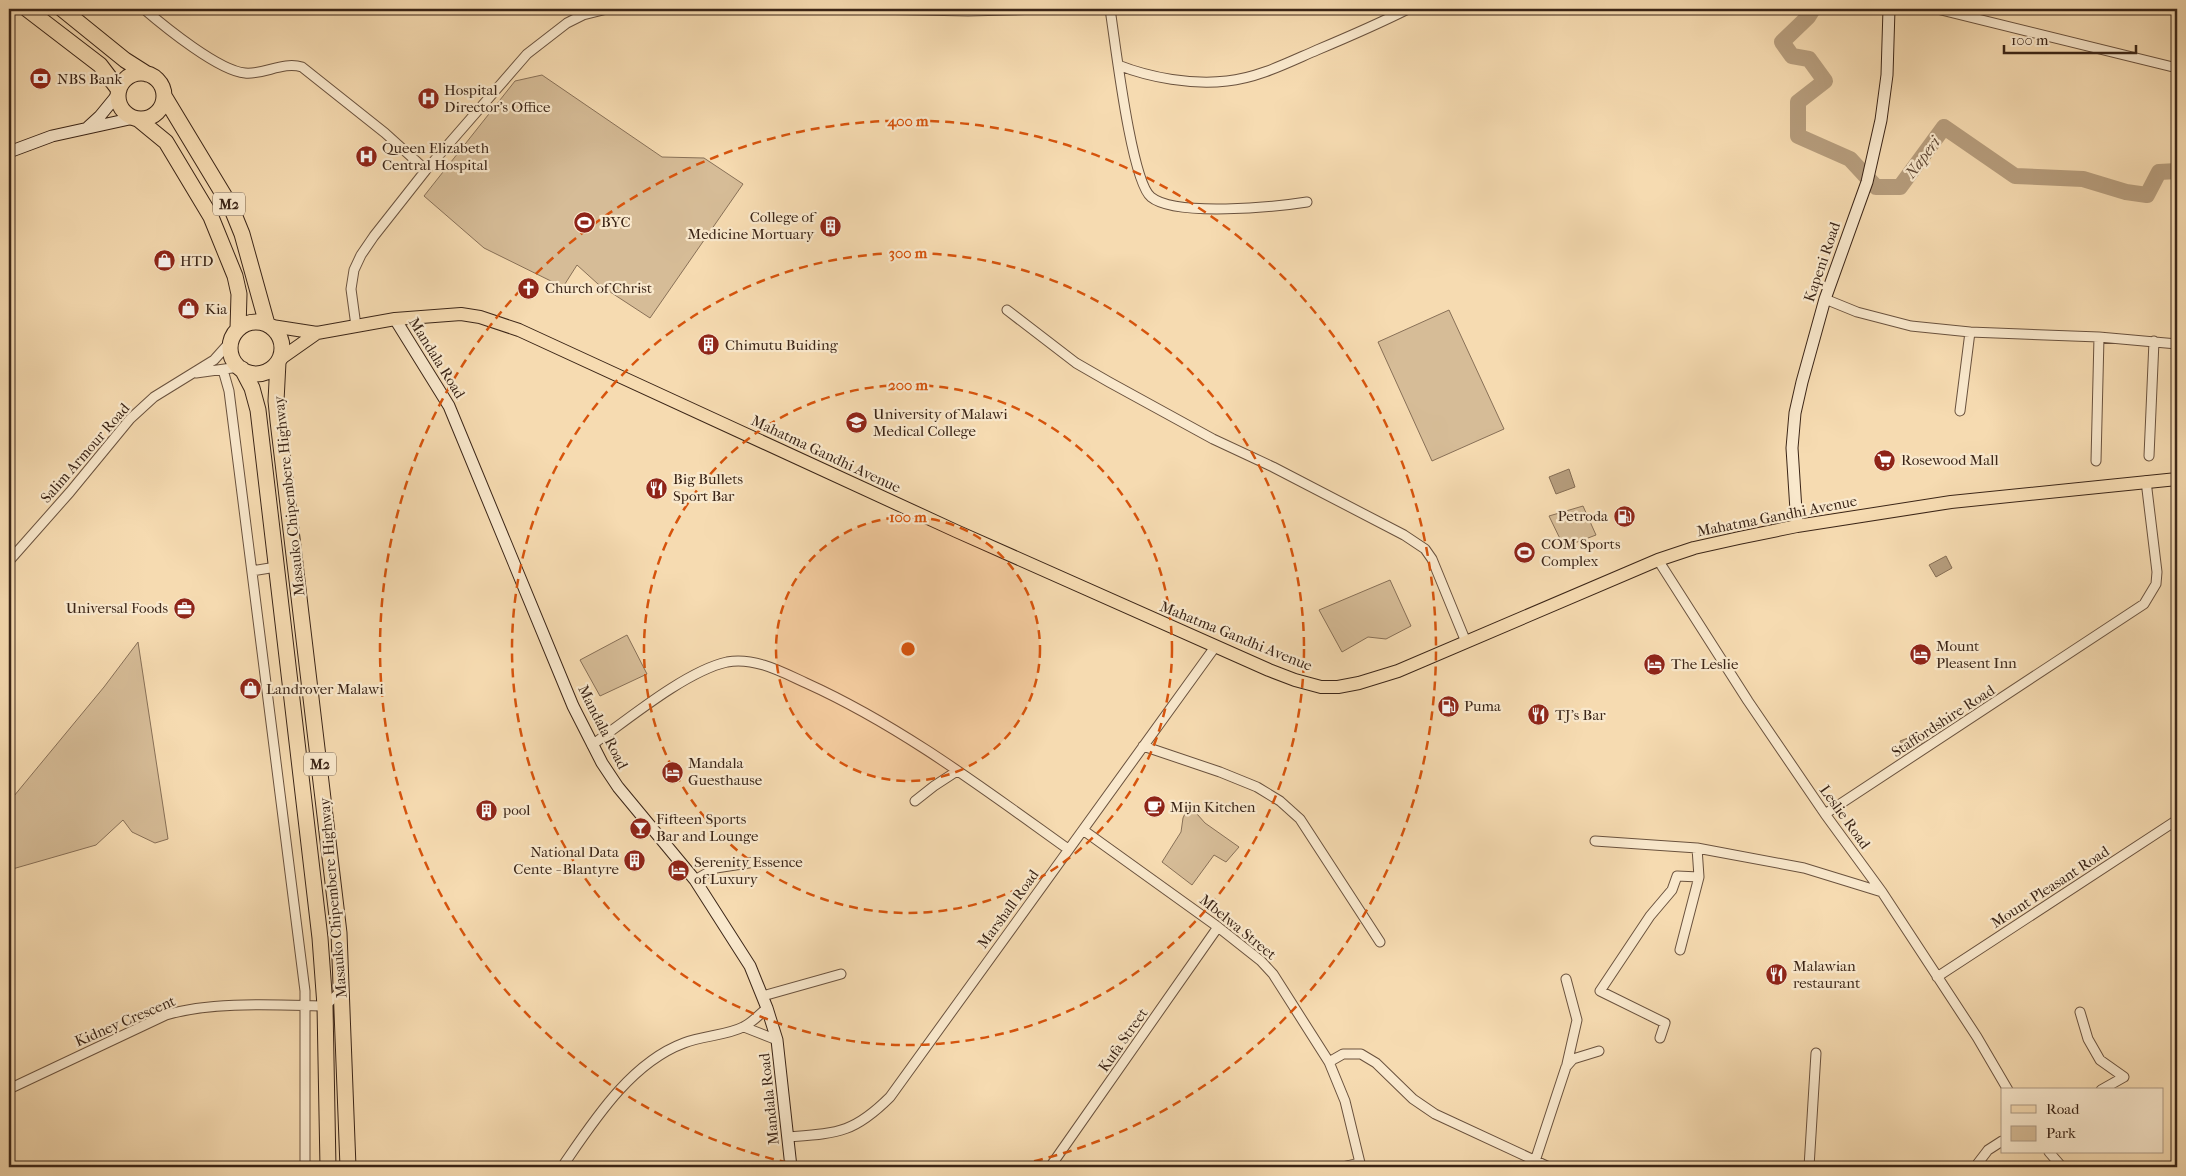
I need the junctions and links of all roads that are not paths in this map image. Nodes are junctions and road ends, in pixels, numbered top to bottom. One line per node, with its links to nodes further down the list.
1 (27, 9): 15 (highway, M2)
2 (62, 9): 14 (highway, M2)
3 (144, 9): 20 (street)
4 (607, 9): 20 (street)
5 (871, 9): 11 (street)
6 (1044, 9): 11 (street)
7 (1110, 9): 12 (street)
8 (1408, 9): 12 (street)
9 (1890, 9): 22 (street, Kapeni Road)
10 (1937, 9): 13 (street)
11 (969, 10)
12 (1118, 65): 21 (street)
13 (2177, 68)
14 (148, 74): 15 (highway); 16 (highway, M2)
15 (118, 92): 17 (highway, M2); 18 (street)
16 (164, 96): 17 (highway); 25 (highway, M2)
17 (136, 118): 18 (street); 29 (highway, M2)
18 (88, 127): 19 (street)
19 (9, 152)
20 (426, 170): 26 (street)
21 (1308, 202)
22 (1825, 299): 27 (street); 42 (street, Kapeni Road)
23 (1007, 310): 47 (street)
24 (395, 319): 26 (main road, Mahatma Gandhi Avenue); 48 (main road, Mahatma Gandhi Avenue); 49 (street, Mandala Road)
25 (270, 325): 28 (main road, Mahatma Gandhi Avenue); 29 (highway); 33 (highway, M2)
26 (356, 326): 28 (main road, Mahatma Gandhi Avenue)
27 (1970, 332): 30 (street); 37 (street)
28 (316, 333): 33 (main road, Mahatma Gandhi Avenue)
29 (234, 335): 34 (highway, M2); 36 (street, Salim Armour Road)
30 (2099, 337): 31 (street); 39 (street)
31 (2154, 341): 32 (street); 38 (street)
32 (2177, 344)
33 (279, 360): 34 (highway); 69 (highway, Masauko Chipembere Highway / M2)
34 (241, 368): 35 (street, Salim Armour Road); 45 (highway, Masauko Chipembere Highway / M2)
35 (223, 370): 36 (street, Salim Armour Road); 46 (street)
36 (191, 374): 44 (street, Salim Armour Road)
37 (1960, 411)
38 (2149, 456)
39 (2096, 461)
40 (2177, 480): 41 (main road, Mahatma Gandhi Avenue)
41 (2146, 481): 42 (main road, Mahatma Gandhi Avenue); 53 (street, Staffordshire Road)
42 (1798, 526): 43 (main road, Mahatma Gandhi Avenue)
43 (1658, 560): 47 (main road, Mahatma Gandhi Avenue); 53 (street, Leslie Road)
44 (9, 561)
45 (276, 567): 46 (street); 72 (highway, Masauko Chipembere Highway / M2)
46 (252, 571): 71 (street)
47 (1466, 642): 48 (main road, Mahatma Gandhi Avenue)
48 (1215, 647): 50 (street, Marshall Road)
49 (592, 745): 51 (street); 61 (street, Mandala Road)
50 (1143, 746): 55 (street, Marshall Road); 64 (street)
51 (957, 770): 52 (street); 58 (street)
52 (916, 802)
53 (1825, 814): 62 (street, Leslie Road)
54 (2177, 820): 67 (street, Mount Pleasant Road)
55 (1083, 830): 58 (street, Marshall Road); 63 (street, Mbelwa Street)
56 (1595, 841): 57 (street)
57 (1697, 848): 60 (street); 62 (street)
58 (1068, 849): 85 (street, Marshall Road)
59 (755, 862): 61 (street)
60 (1699, 877): 65 (street); 76 (street)
61 (695, 880): 70 (street, Mandala Road)
62 (1882, 892): 67 (street, Leslie Road)
63 (1218, 927): 80 (street, Mbelwa Street); 95 (street, Kufa Street)
64 (1380, 942)
65 (1680, 950)
66 (841, 974): 70 (street)
67 (1937, 976): 82 (street, Leslie Road)
68 (1566, 979): 81 (street)
69 (343, 990): 72 (street); 92 (highway, Masauko Chipembere Highway / M2)
70 (763, 996): 73 (street, Mandala Road)
71 (304, 1006): 72 (street, Kidney Crescent); 84 (street, Kidney Crescent); 90 (street)
72 (325, 1006): 91 (highway, Masauko Chipembere Highway / M2)
73 (767, 1008): 75 (street); 77 (street, Mandala Road)
74 (2080, 1012): 83 (street)
75 (744, 1027): 77 (street); 93 (street)
76 (1660, 1038)
77 (777, 1040): 85 (street, Mandala Road)
78 (1598, 1050): 81 (street)
79 (1816, 1053): 98 (street)
80 (1329, 1062): 88 (street); 89 (street, Mbelwa Street)
81 (1566, 1067): 88 (street)
82 (2007, 1088)
83 (2105, 1088)
84 (9, 1089)
85 (789, 1137): 94 (street, Mandala Road)
86 (2001, 1142): 99 (street)
87 (2050, 1154): 100 (street)
88 (1535, 1160): 97 (street)
89 (1361, 1165): 96 (street)
90 (305, 1167)
91 (328, 1167)
92 (348, 1167)
93 (562, 1167)
94 (791, 1167)
95 (1050, 1167)
96 (1342, 1167)
97 (1549, 1167)
98 (1809, 1167)
99 (1975, 1167)
100 (2062, 1167)

